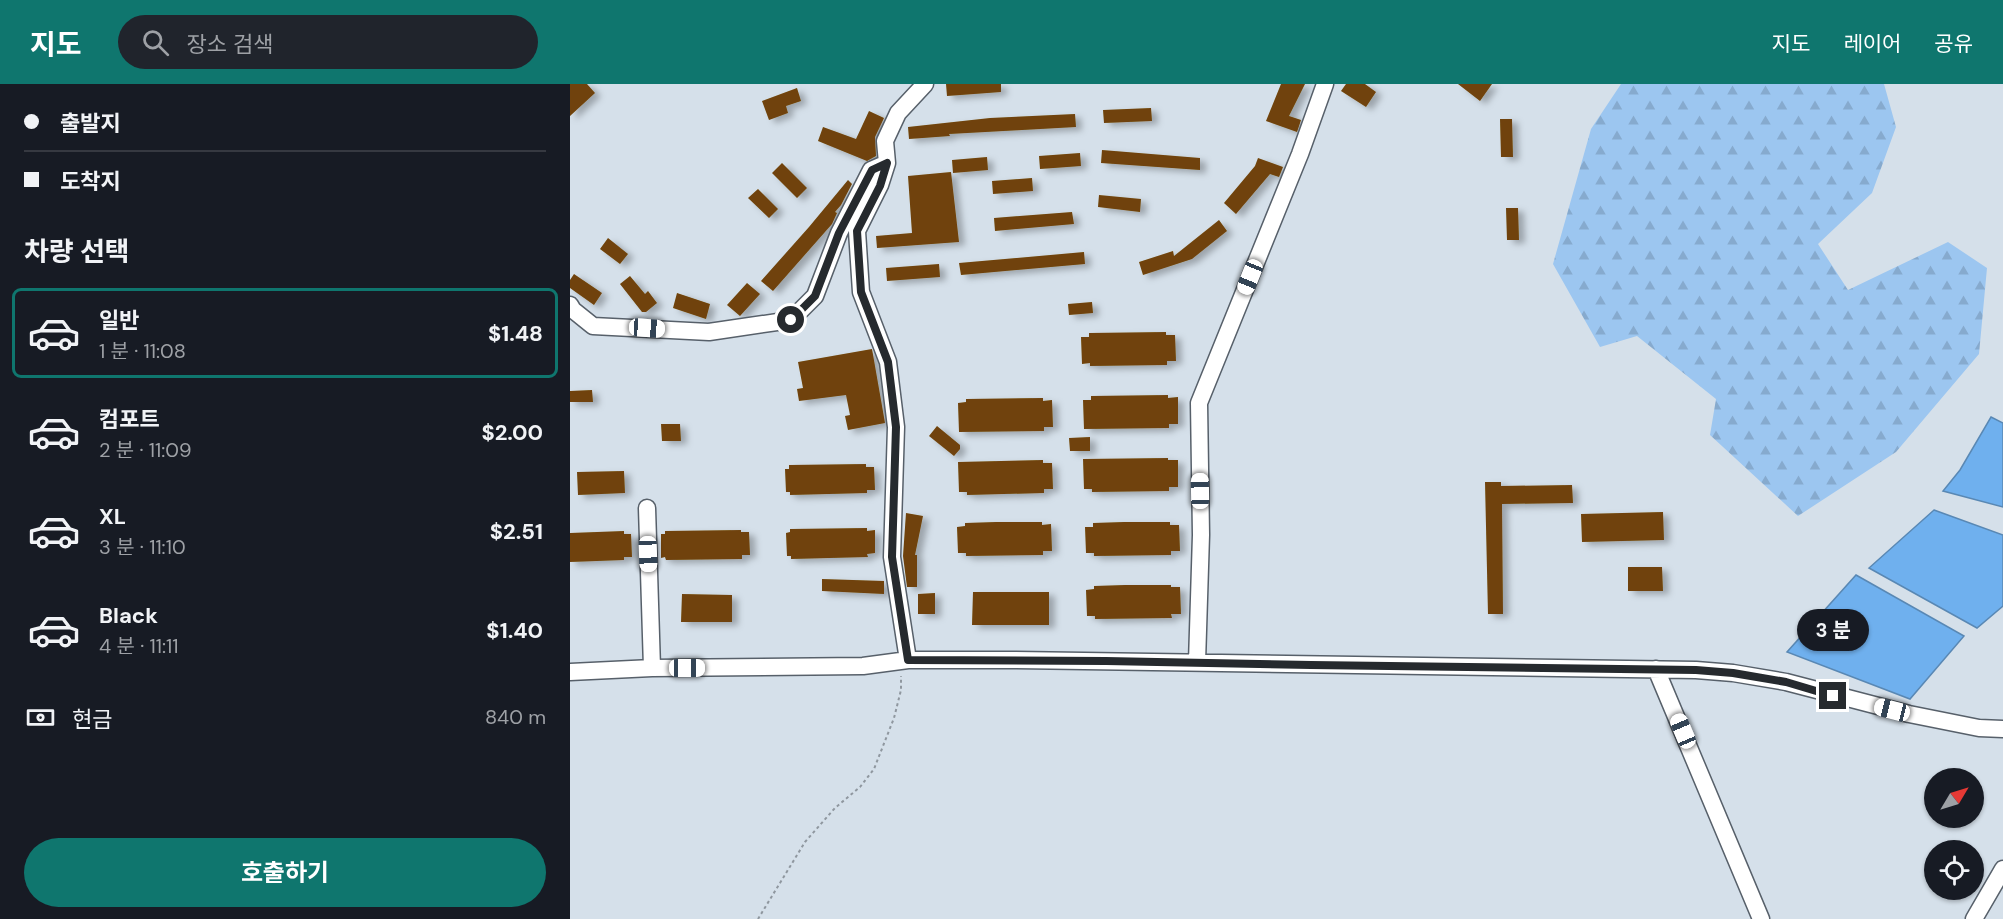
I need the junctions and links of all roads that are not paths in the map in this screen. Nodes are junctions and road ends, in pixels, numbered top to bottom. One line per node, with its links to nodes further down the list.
1 (925, 84): 3 (street)
2 (1325, 84): 7 (street)
3 (887, 163): 4 (street); 6 (street)
4 (570, 305)
5 (647, 508): 8 (street)
6 (904, 661): 7 (street); 8 (street)
7 (1197, 662): 9 (street)
8 (652, 668): 10 (street)
9 (1656, 669): 11 (street); 13 (street)
10 (570, 672)
11 (2003, 729)
12 (2003, 869): 14 (street)
13 (1761, 919)
14 (1974, 919)

